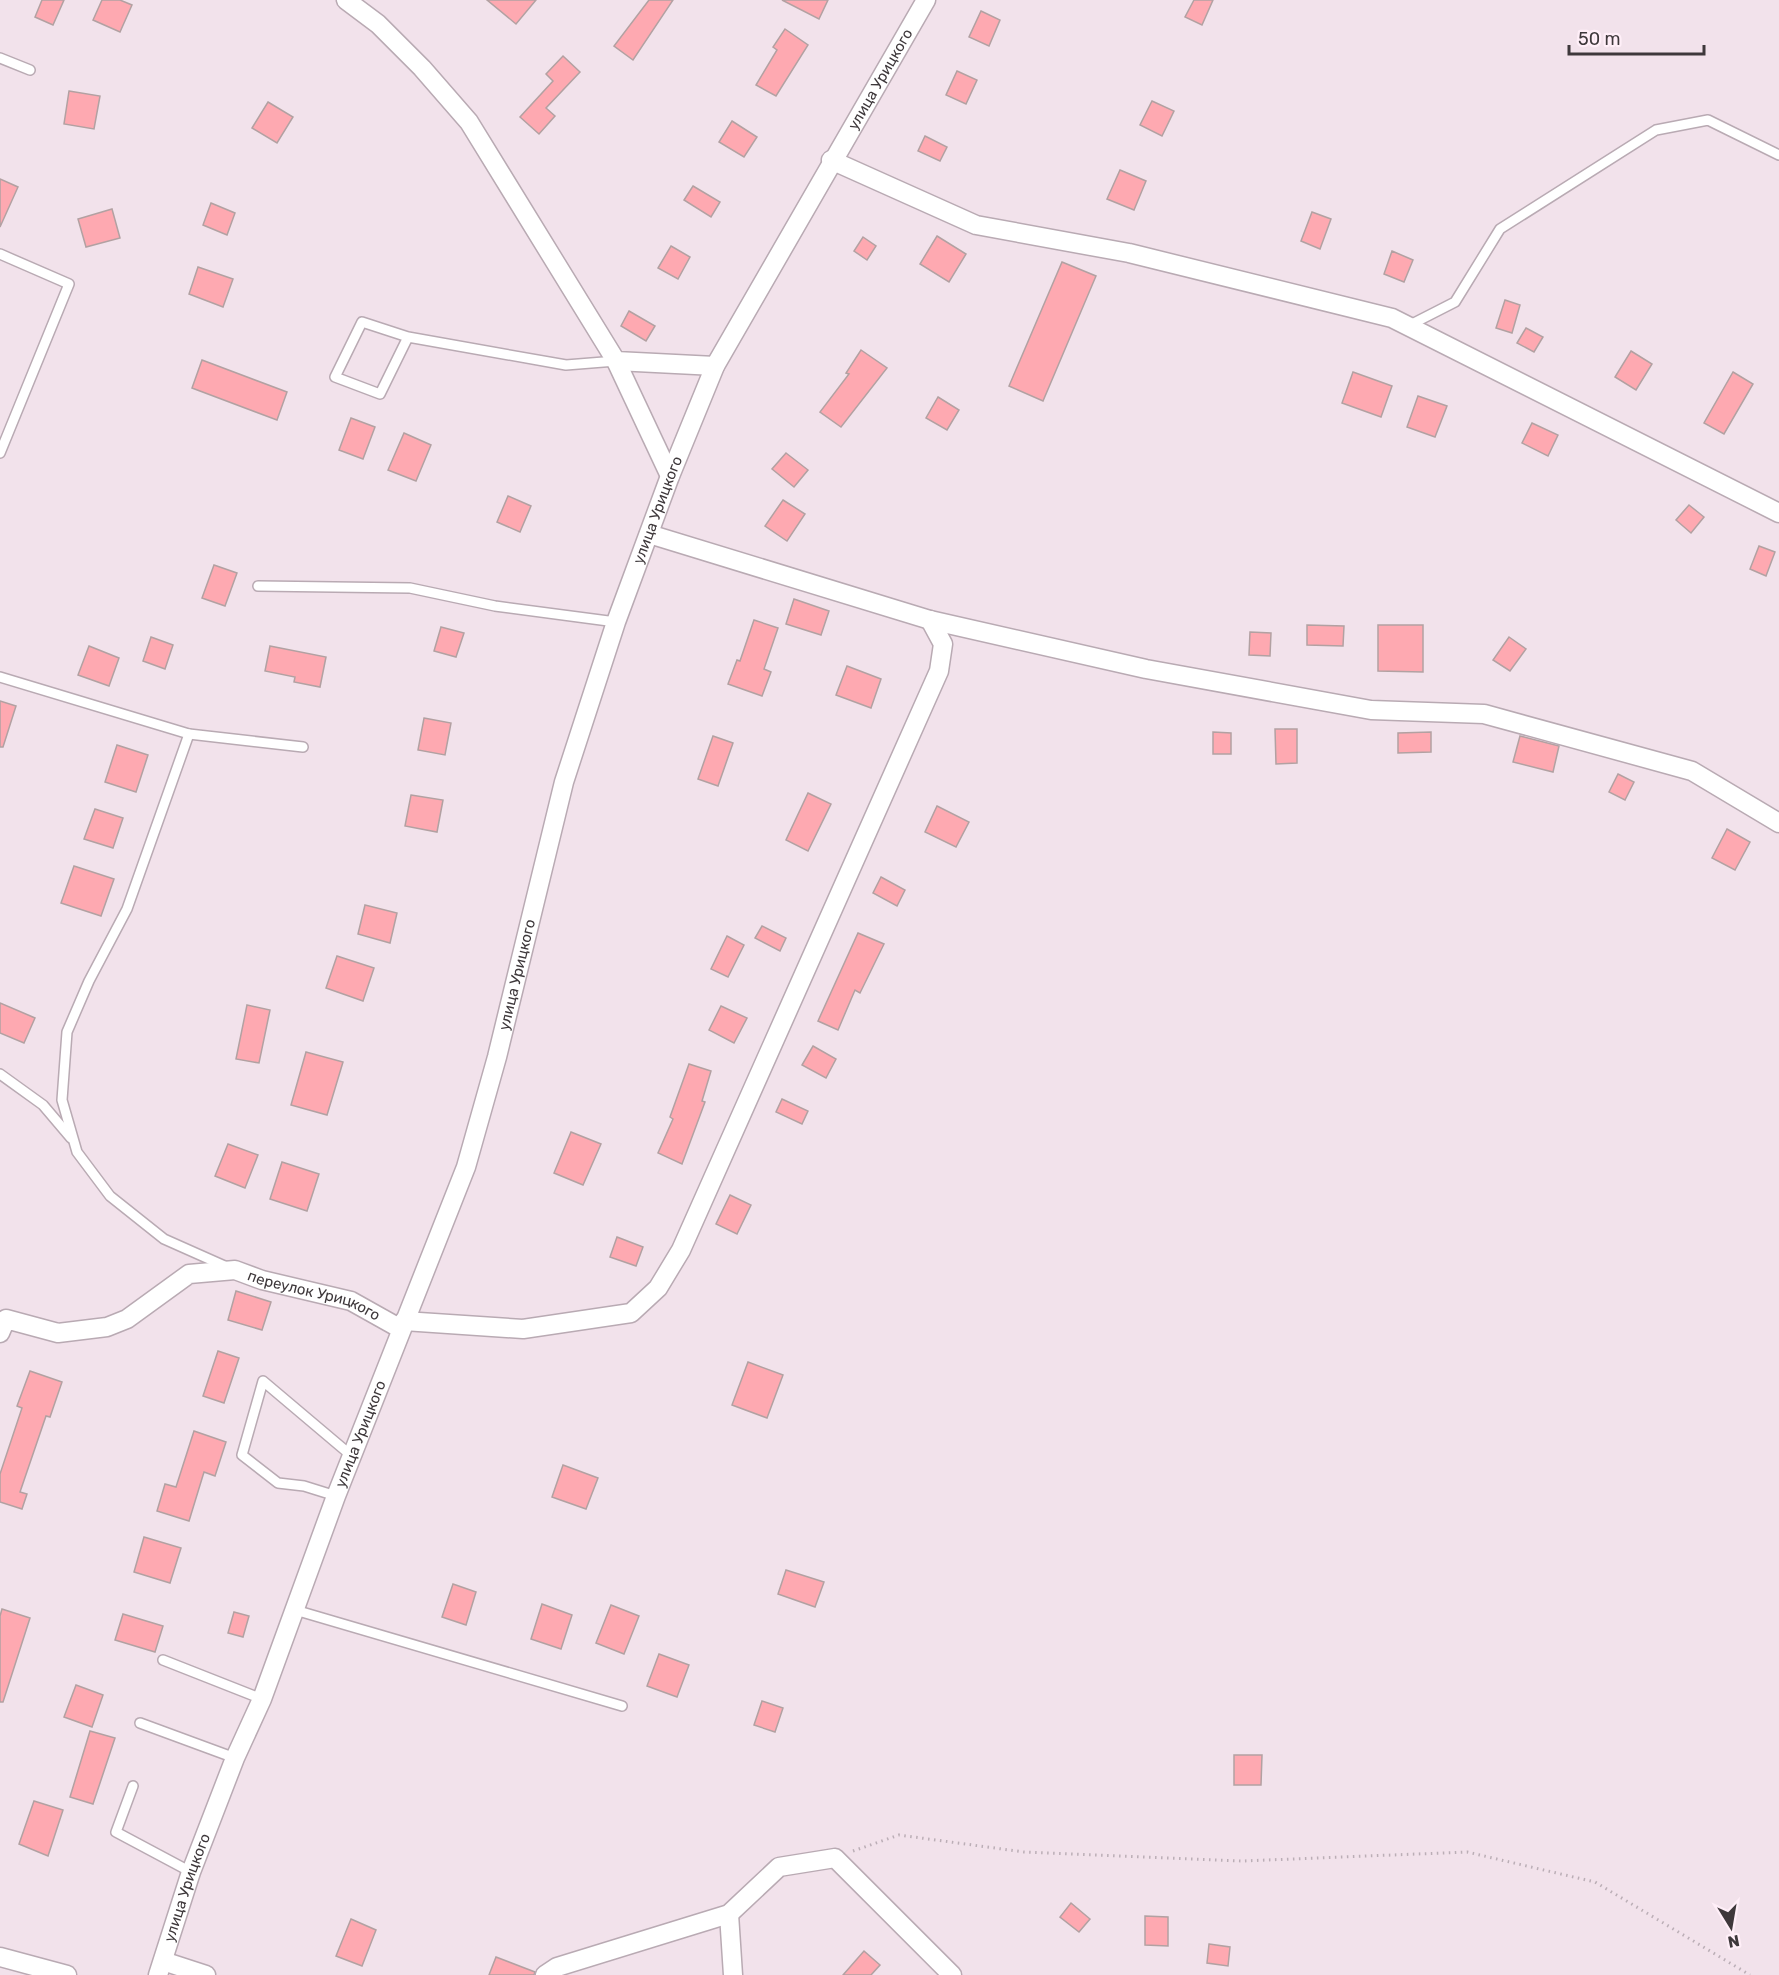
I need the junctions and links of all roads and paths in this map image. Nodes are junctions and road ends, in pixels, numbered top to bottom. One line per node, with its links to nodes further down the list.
1 (346, 0): 10 (street)
2 (926, 0): 6 (street, улица Урицкого)
3 (0, 58): 4 (lane)
4 (30, 70)
5 (1779, 155): 8 (lane)
6 (831, 160): 8 (street); 11 (street, улица Урицкого)
7 (0, 254): 12 (lane)
8 (1408, 326): 14 (street)
9 (408, 336): 9 (lane); 10 (lane)
10 (616, 361): 11 (street); 13 (street)
11 (715, 366): 13 (street, улица Урицкого)
12 (0, 453)
13 (670, 476): 15 (street, улица Урицкого)
14 (1779, 513)
15 (648, 534): 17 (street); 18 (street, улица Урицкого)
16 (258, 586): 18 (lane)
17 (930, 620): 22 (street); 26 (street)
18 (616, 622): 26 (street, улица Урицкого)
19 (0, 677): 20 (lane)
20 (189, 734): 21 (lane); 24 (lane)
21 (303, 747)
22 (1779, 823)
23 (0, 1074): 24 (lane)
24 (74, 1142): 25 (lane)
25 (235, 1270): 26 (street, переулок Урицкого); 27 (street, переулок Урицкого)
26 (402, 1325): 28 (street, улица Урицкого)
27 (0, 1334)
28 (353, 1457): 29 (street, улица Урицкого); 29 (lane)
29 (336, 1496): 30 (street, улица Урицкого)
30 (295, 1610): 32 (street, улица Урицкого); 33 (lane)
31 (163, 1660): 32 (lane)
32 (262, 1699): 35 (street, улица Урицкого)
33 (622, 1706)
34 (140, 1723): 35 (lane)
35 (236, 1758): 38 (street, улица Урицкого)
36 (133, 1786): 38 (lane)
37 (835, 1858): 39 (street); 46 (street); 47 (path)
38 (191, 1872): 41 (street, улица Урицкого)
39 (729, 1914): 44 (street); 45 (street)
40 (0, 1957): 42 (street)
41 (161, 1968): 43 (street)
42 (67, 1975)
43 (207, 1975)
44 (545, 1975)
45 (733, 1975)
46 (952, 1975)
47 (1750, 1975)

